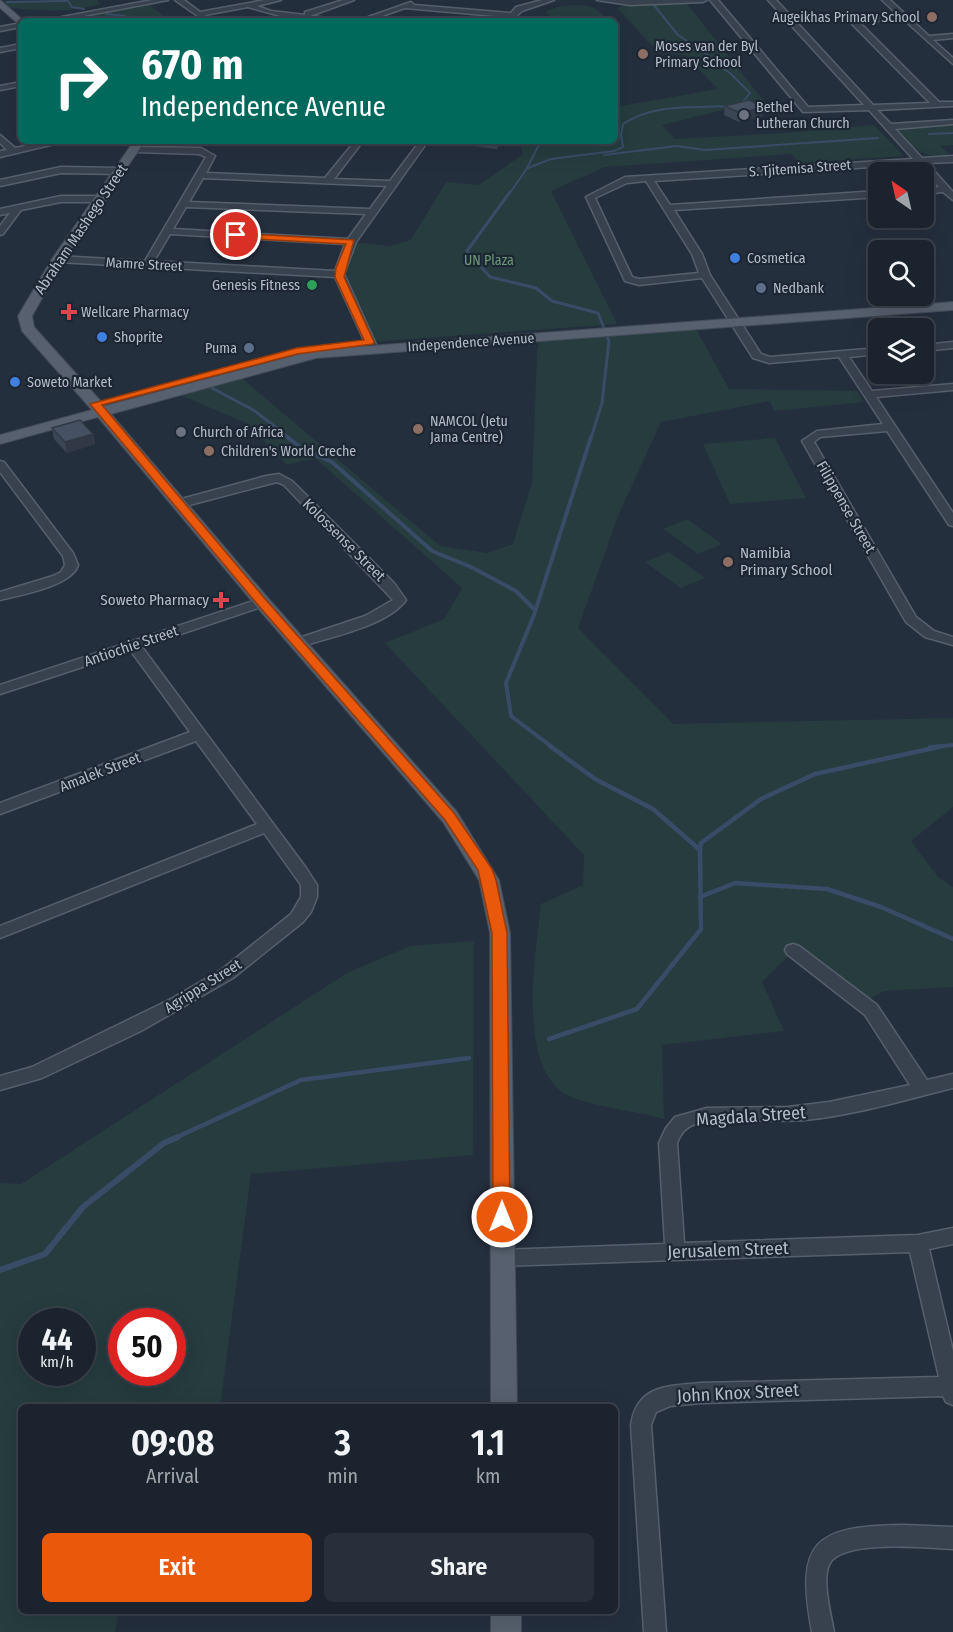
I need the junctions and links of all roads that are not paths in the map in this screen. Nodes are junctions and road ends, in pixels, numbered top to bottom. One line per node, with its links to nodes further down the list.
1 (164, 0): 20 (street)
2 (179, 0): 17 (street)
3 (277, 0): 15 (street)
4 (350, 0): 18 (street)
5 (422, 0): 16 (street)
6 (522, 0): 14 (street)
7 (550, 0): 14 (street)
8 (601, 0): 9 (street)
9 (703, 0)
10 (714, 0): 37 (street)
11 (772, 0): 37 (street)
12 (886, 0): 19 (street)
13 (0, 3): 25 (main road)
14 (535, 4): 24 (street)
15 (249, 5): 17 (street); 18 (street)
16 (403, 6): 23 (street); 24 (street)
17 (200, 14): 21 (street)
18 (302, 16): 22 (street)
19 (903, 16): 29 (street); 36 (street)
20 (62, 18)
21 (206, 18)
22 (322, 18)
23 (369, 18)
24 (509, 18)
25 (18, 21)
26 (18, 25): 27 (street)
27 (0, 29)
28 (953, 36): 29 (street)
29 (927, 38): 32 (street)
30 (18, 47): 31 (street)
31 (0, 50)
32 (953, 62)
33 (18, 86): 34 (street)
34 (0, 88)
35 (953, 104): 36 (street)
36 (937, 105): 37 (street)
37 (872, 109): 39 (street)
38 (953, 122): 39 (street)
39 (888, 127): 48 (street)
40 (0, 138): 45 (street)
41 (50, 144): 45 (street)
42 (356, 144): 52 (street)
43 (422, 144): 54 (street)
44 (138, 145): 49 (main road, Abraham Mashego Street); 50 (street)
45 (14, 152): 46 (street)
46 (0, 154)
47 (953, 159): 48 (street, S. Tjitemisa Street)
48 (920, 161): 51 (street, S. Tjitemisa Street); 55 (street)
49 (120, 171): 53 (street); 59 (main road, Abraham Mashego Street)
50 (199, 175): 52 (street); 60 (street)
51 (648, 178): 62 (street); 71 (street, S. Tjitemisa Street)
52 (327, 181): 54 (street)
53 (0, 183)
54 (394, 184): 64 (street)
55 (946, 189): 56 (street); 58 (street)
56 (934, 190)
57 (868, 195): 62 (street)
58 (953, 197)
59 (101, 200): 61 (street); 68 (main road, Abraham Mashego Street)
60 (183, 204): 64 (street); 65 (street)
61 (18, 208): 63 (street); 66 (street)
62 (669, 208): 71 (street)
63 (0, 212)
64 (374, 212): 67 (street)
65 (167, 231): 67 (street); 69 (street)
66 (0, 232)
67 (351, 242): 70 (street)
68 (58, 259): 69 (street, Mamre Street); 83 (main road, Abraham Mashego Street)
69 (148, 264): 70 (street, Mamre Street)
70 (339, 274): 76 (street)
71 (705, 275): 74 (street)
72 (953, 298): 74 (main road, Independence Avenue)
73 (953, 306): 74 (main road, Independence Avenue)
74 (735, 319): 76 (main road, Independence Avenue); 79 (street)
75 (953, 345): 77 (street)
76 (371, 346): 83 (main road, Independence Avenue)
77 (934, 347)
78 (868, 352): 79 (street)
79 (842, 354): 81 (street)
80 (948, 387): 81 (street); 82 (street)
81 (870, 394): 84 (street)
82 (953, 400)
83 (98, 407): 85 (main road, Independence Avenue); 86 (main road, Independence Avenue); 88 (main road, Abraham Mashego Street)
84 (892, 427): 89 (street); 92 (street, Filippense Street)
85 (0, 430)
86 (0, 440)
87 (0, 464): 90 (street)
88 (178, 504): 91 (main road, Abraham Mashego Street); 93 (street, Kolossense Street)
89 (953, 522)
90 (0, 596)
91 (262, 602): 93 (main road, Abraham Mashego Street); 94 (street, Antiochie Street)
92 (953, 641)
93 (298, 643): 107 (main road, Abraham Mashego Street)
94 (134, 645): 95 (street, Antiochie Street); 96 (street, Agrippa Street)
95 (0, 690)
96 (200, 734): 97 (street, Amalek Street); 98 (street, Agrippa Street)
97 (0, 809)
98 (267, 826): 99 (street); 102 (street, Agrippa Street)
99 (0, 932)
100 (793, 950): 103 (street)
101 (953, 1081): 103 (street, Magdala Street)
102 (0, 1083)
103 (922, 1088): 106 (street, Magdala Street)
104 (953, 1236): 105 (street, Jerusalem Street)
105 (918, 1243): 106 (street, Jerusalem Street); 108 (street)
106 (675, 1252): 107 (street, Jerusalem Street)
107 (502, 1258): 109 (main road, Abraham Mashego Street)
108 (952, 1390): 113 (street, John Knox Street)
109 (504, 1404)
110 (953, 1539): 114 (street)
111 (506, 1614): 112 (main road)
112 (506, 1632)
113 (655, 1632)
114 (823, 1632)

